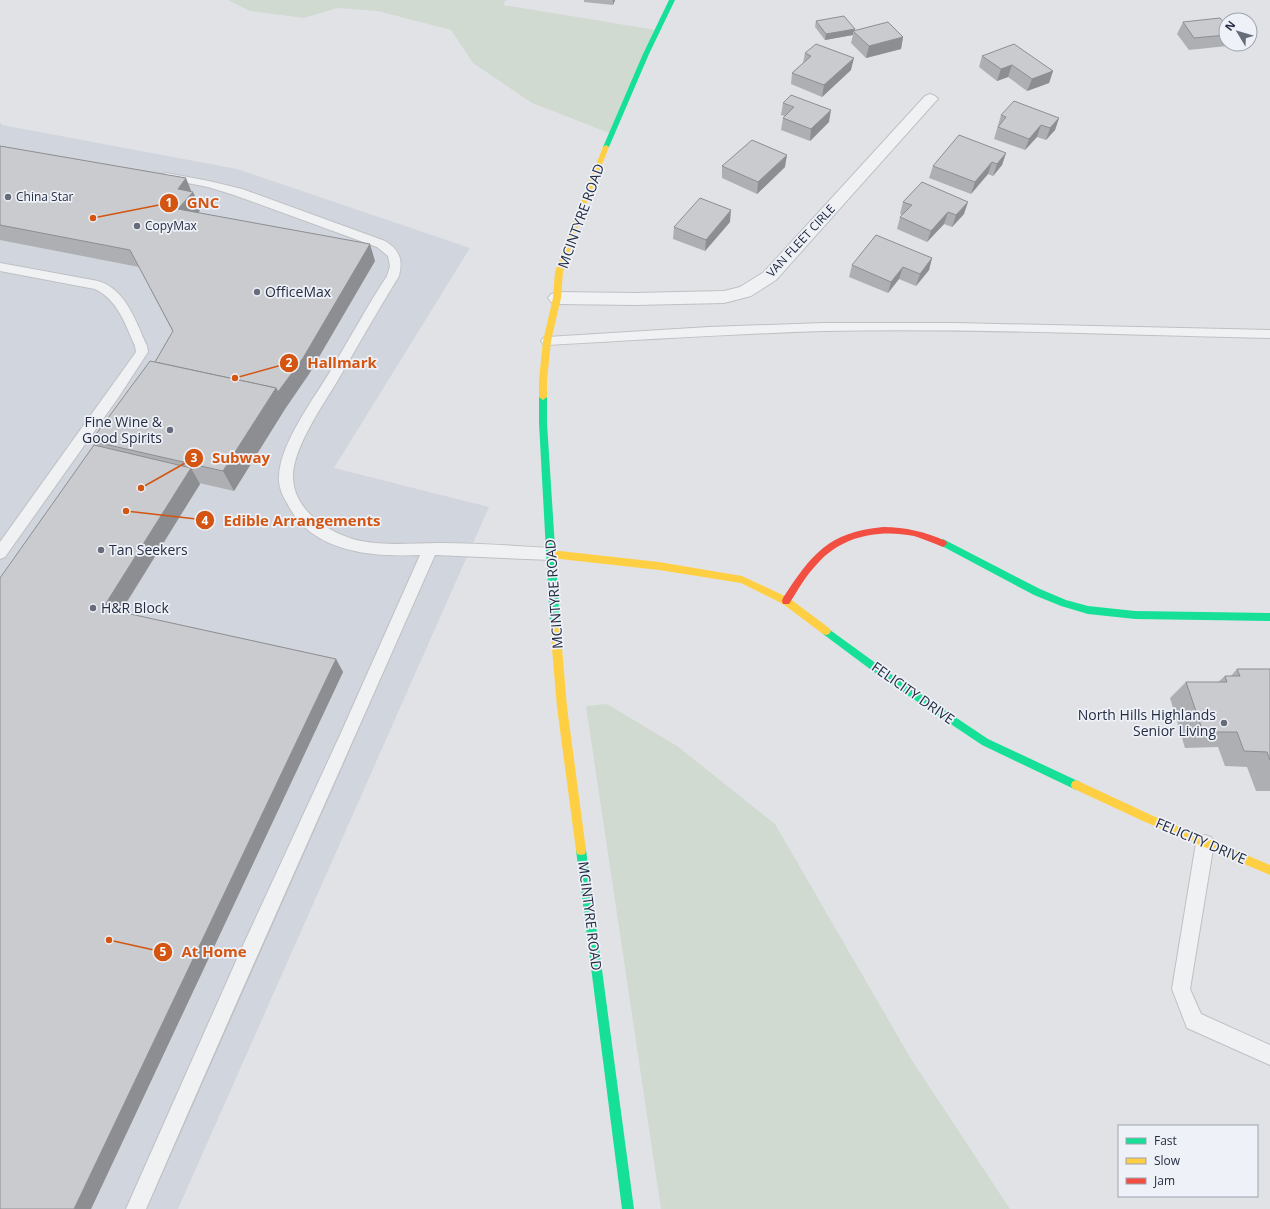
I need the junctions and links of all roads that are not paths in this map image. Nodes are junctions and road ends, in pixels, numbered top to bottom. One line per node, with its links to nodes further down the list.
1 (672, 0): 5 (street, MCINTYRE ROAD)
2 (930, 99): 5 (street, VAN FLEET CIRLE)
3 (153, 174): 8 (lane)
4 (0, 267): 9 (lane)
5 (557, 298): 7 (street, MCINTYRE ROAD)
6 (1270, 334): 7 (lane)
7 (547, 341): 10 (street, MCINTYRE ROAD)
8 (430, 549): 10 (lane); 16 (lane)
9 (0, 553)
10 (551, 554): 11 (street, FELICITY DRIVE); 17 (street, MCINTYRE ROAD)
11 (786, 601): 12 (street); 13 (street, FELICITY DRIVE)
12 (1270, 617)
13 (1205, 843): 14 (street, FELICITY DRIVE); 15 (lane)
14 (1270, 870)
15 (1270, 1055)
16 (136, 1209)
17 (628, 1209)

